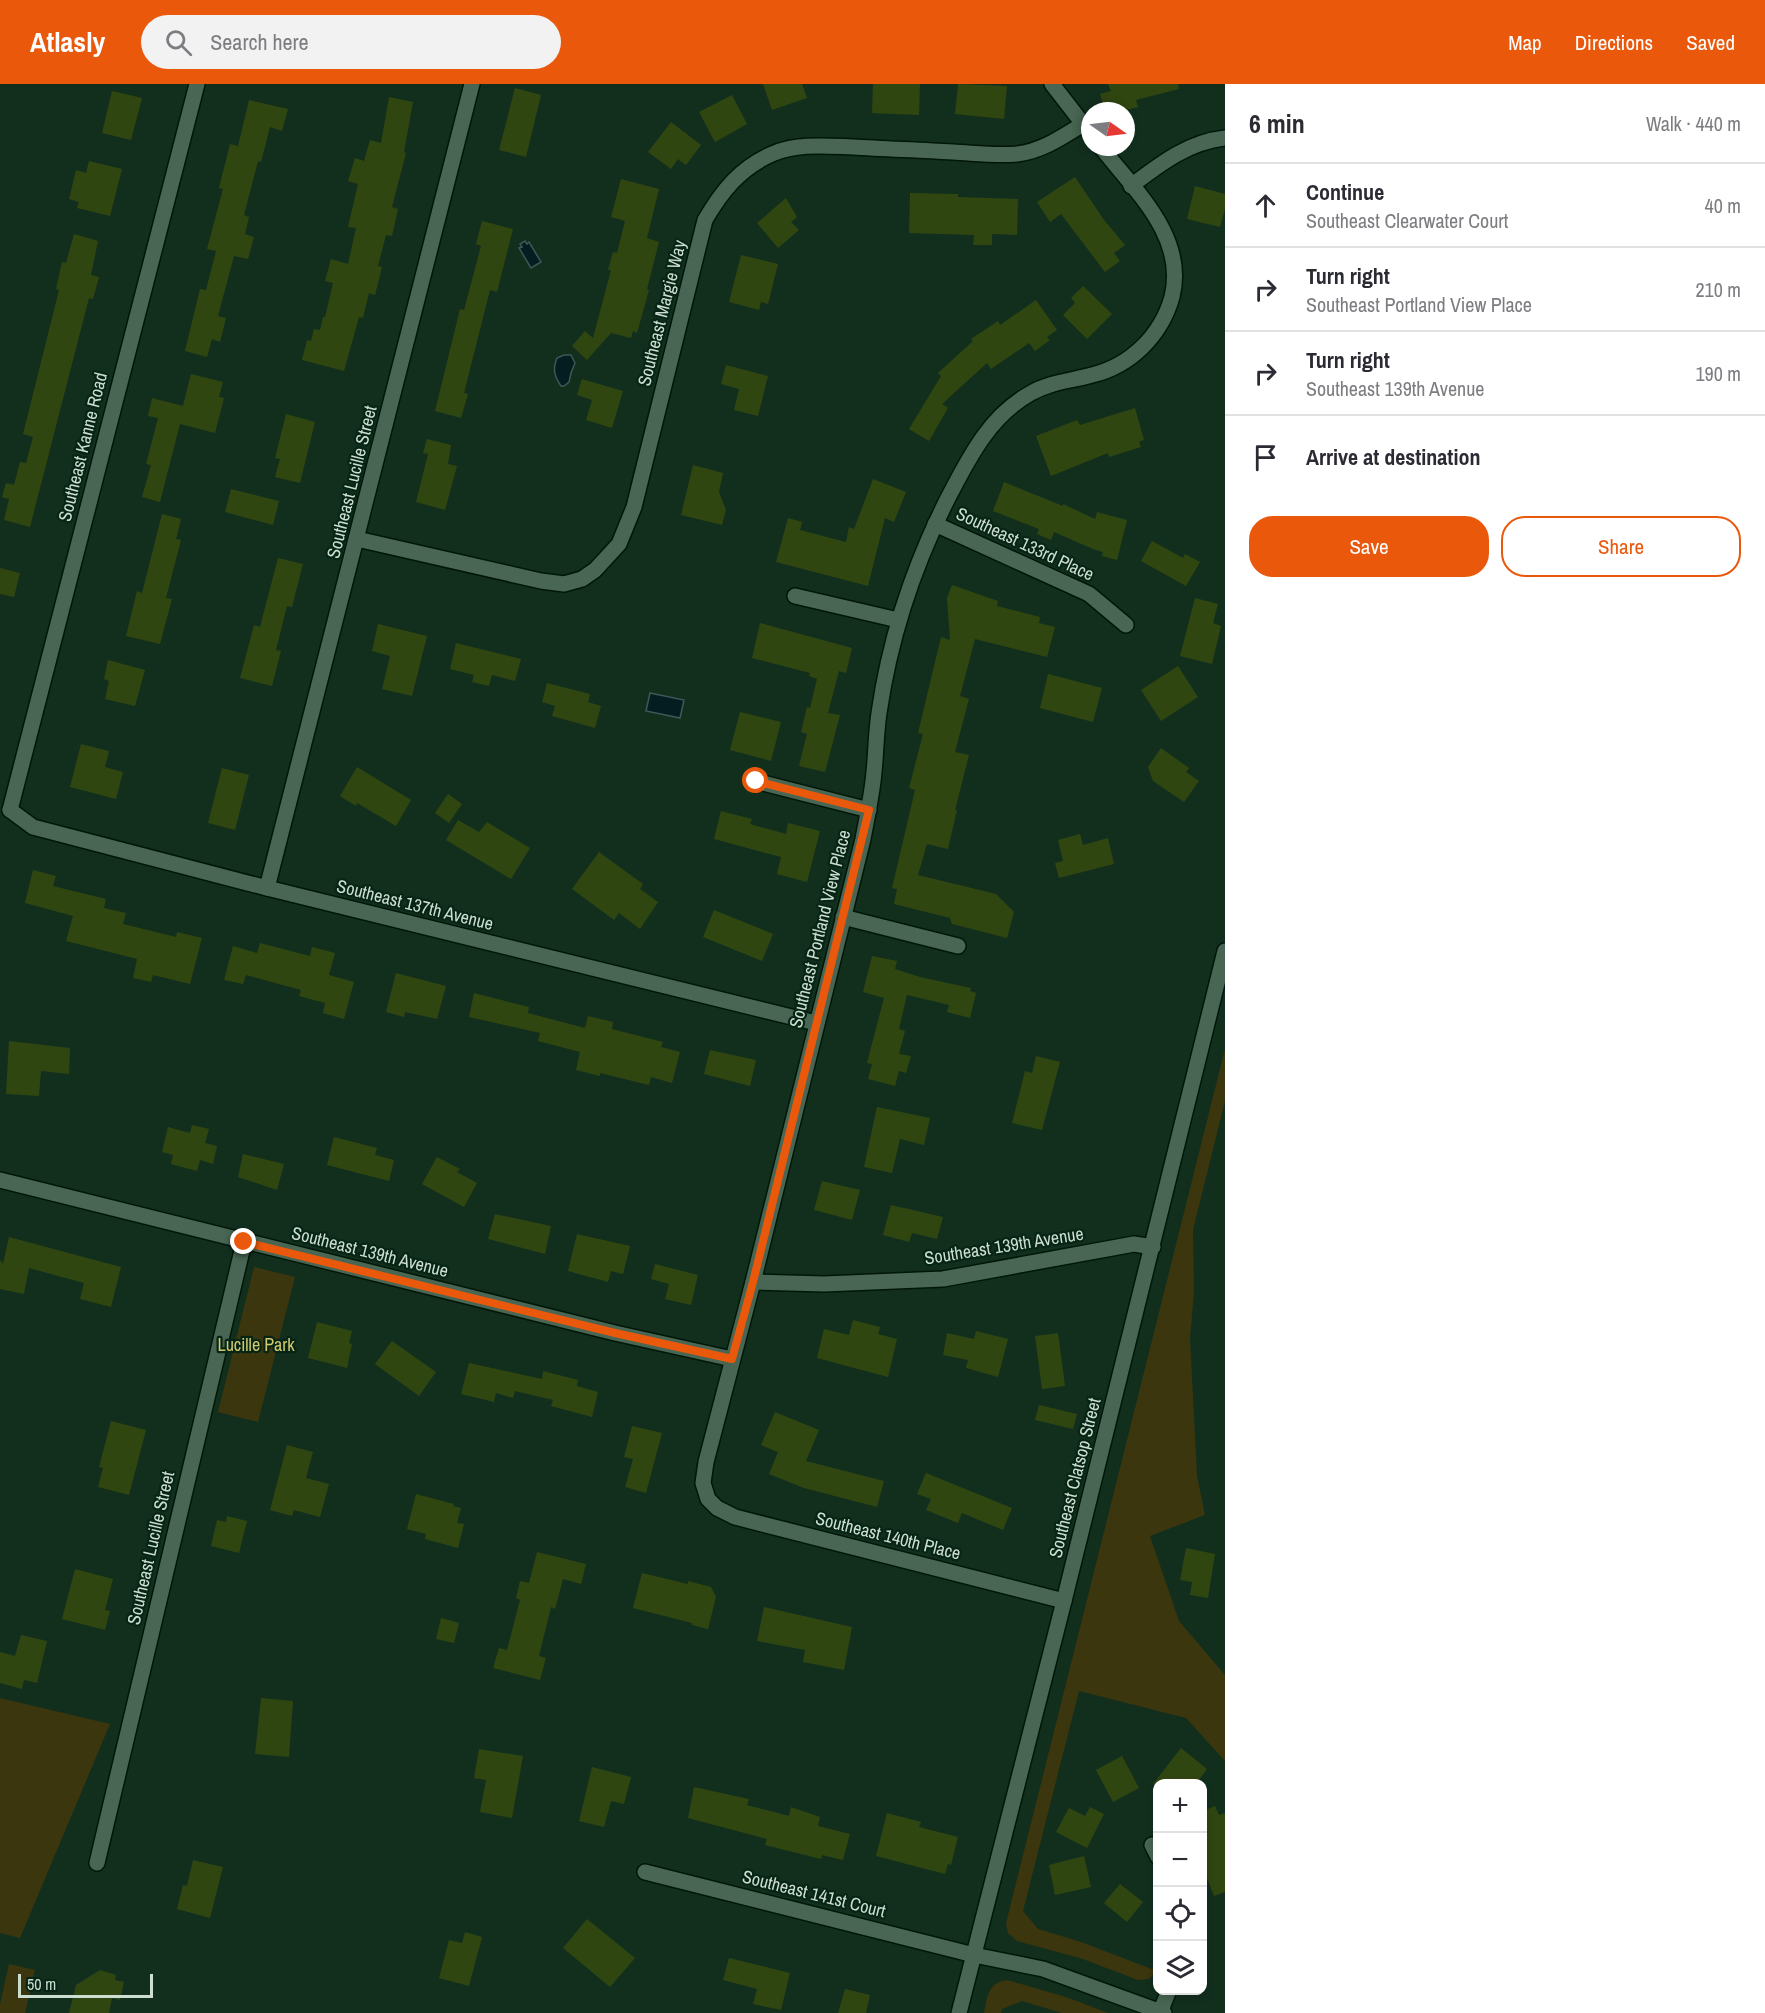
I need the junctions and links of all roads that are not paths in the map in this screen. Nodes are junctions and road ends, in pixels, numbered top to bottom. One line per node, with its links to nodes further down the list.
1 (197, 84): 15 (street, Southeast Kanne Road)
2 (472, 84): 10 (street, Southeast Lucille Street)
3 (1052, 84): 4 (street)
4 (1081, 120)
5 (1081, 131): 10 (street, Southeast Margie Way)
6 (1225, 138): 8 (street)
7 (1108, 156): 8 (street, Southeast Portland View Place)
8 (1131, 186): 9 (street, Southeast Portland View Place)
9 (935, 524): 12 (street, Southeast Portland View Place); 13 (street, Southeast 133rd Place)
10 (357, 539): 17 (street, Southeast Lucille Street)
11 (795, 596): 12 (street)
12 (898, 620): 16 (street, Southeast Portland View Place)
13 (1126, 625)
14 (756, 781): 16 (street)
15 (5, 810): 17 (street, Southeast 137th Avenue)
16 (869, 810): 18 (street, Southeast Portland View Place)
17 (267, 888): 21 (street, Southeast 137th Avenue)
18 (843, 917): 19 (street); 21 (street, Southeast Portland View Place)
19 (958, 946)
20 (1225, 951): 24 (street, Southeast Clatsop Street)
21 (816, 1023): 25 (street, Southeast Portland View Place)
22 (0, 1180): 23 (street, Southeast 139th Avenue)
23 (244, 1242): 26 (street, Southeast 139th Avenue); 29 (street, Southeast Lucille Street)
24 (1153, 1247): 25 (street, Southeast 139th Avenue); 28 (street, Southeast Clatsop Street)
25 (753, 1282): 26 (street, Southeast Portland View Place)
26 (732, 1359): 27 (street, Southeast Portland View Place)
27 (708, 1499): 28 (street, Southeast 140th Place)
28 (1064, 1601): 31 (street, Southeast Clatsop Street)
29 (97, 1863)
30 (645, 1872): 31 (street, Southeast 141st Court)
31 (974, 1955): 33 (street, Southeast 141st Court); 34 (street, Southeast Clatsop Street)
32 (1167, 1995): 33 (street)
33 (1162, 2012)
34 (959, 2013)

